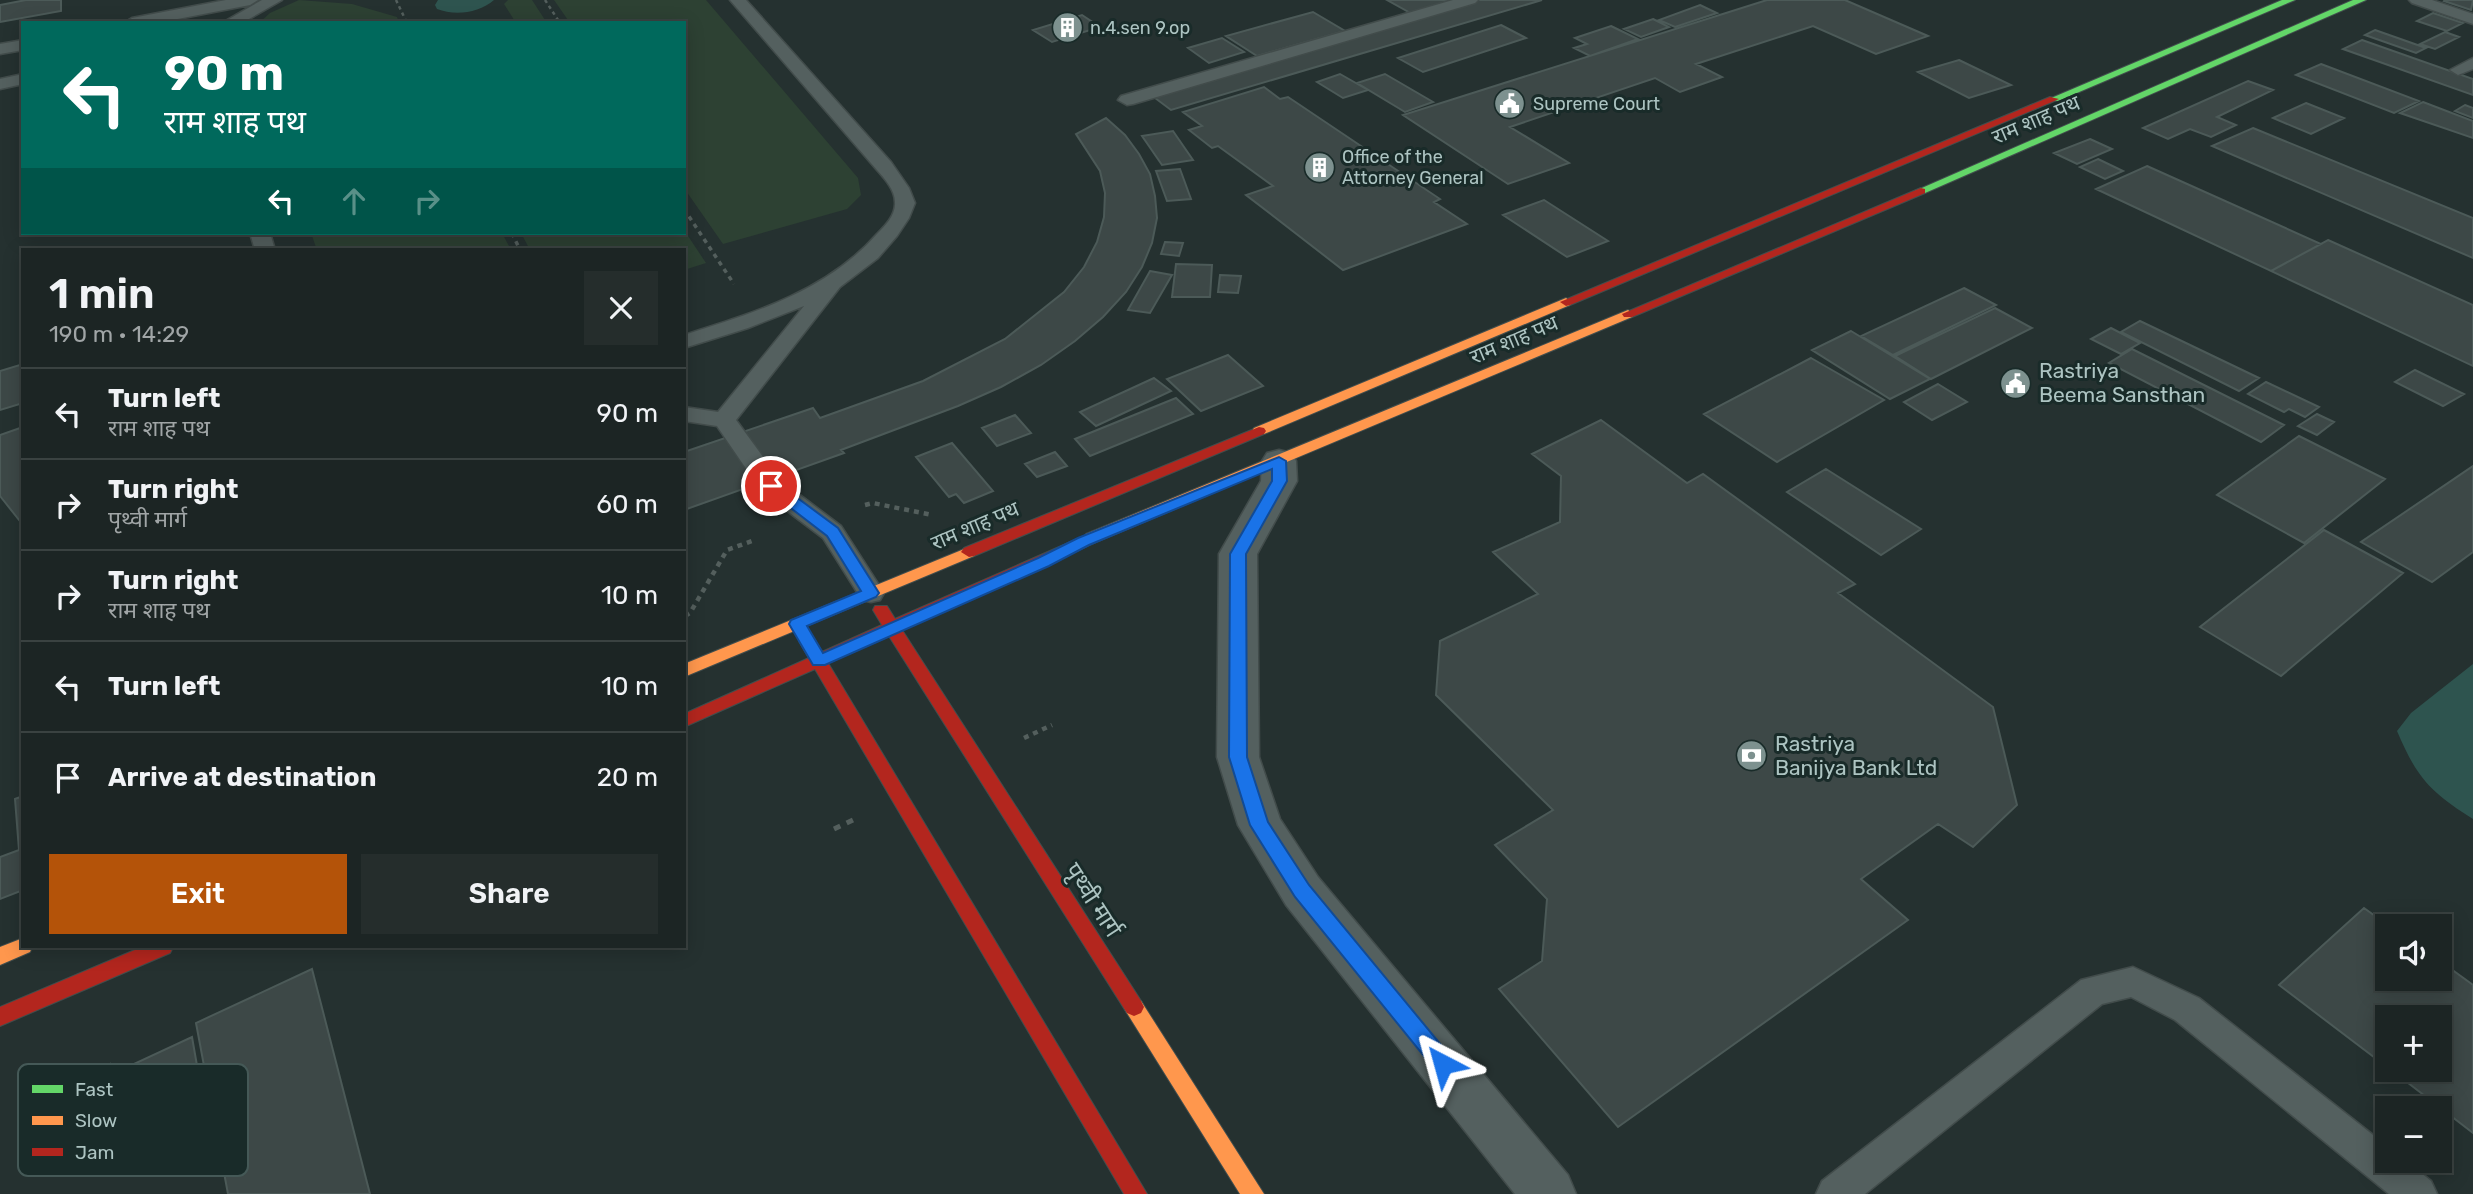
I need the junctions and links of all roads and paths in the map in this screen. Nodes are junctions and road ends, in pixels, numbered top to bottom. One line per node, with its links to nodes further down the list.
1 (250, 0): 11 (lane)
2 (275, 0): 12 (lane)
3 (396, 0): 13 (path)
4 (545, 0): 14 (path)
5 (738, 0): 21 (lane)
6 (1470, 0): 19 (lane)
7 (2290, 0): 30 (main road, राम शाह पथ)
8 (2361, 0): 26 (main road, राम शाह पथ)
9 (2417, 0): 10 (lane)
10 (2473, 19)
11 (142, 21)
12 (234, 21)
13 (406, 21)
14 (559, 21)
15 (21, 45): 16 (lane)
16 (0, 50)
17 (21, 79): 18 (lane)
18 (0, 84)
19 (1128, 100)
20 (686, 212): 22 (path)
21 (838, 279): 22 (lane); 25 (lane)
22 (757, 319): 23 (lane)
23 (686, 341)
24 (686, 414): 25 (lane)
25 (724, 420): 28 (lane)
26 (1279, 461): 33 (main road, राम शाह पथ); 43 (street)
27 (941, 513): 28 (path)
28 (817, 518): 30 (lane)
29 (752, 541): 31 (path)
30 (871, 593): 32 (main road, राम शाह पथ); 33 (main road, पृथ्वी मार्ग)
31 (686, 616)
32 (797, 624): 34 (main road); 35 (main road, राम शाह पथ)
33 (893, 629): 34 (main road, राम शाह पथ); 42 (main road, पृथ्वी मार्ग)
34 (819, 661): 36 (main road, राम शाह पथ); 41 (main road)
35 (686, 670)
36 (686, 720)
37 (21, 947): 39 (main road)
38 (161, 948): 40 (main road)
39 (0, 956)
40 (0, 1017)
41 (1136, 1194)
42 (1253, 1194)
43 (1549, 1194)
44 (1835, 1194): 45 (lane)
45 (2418, 1194)

